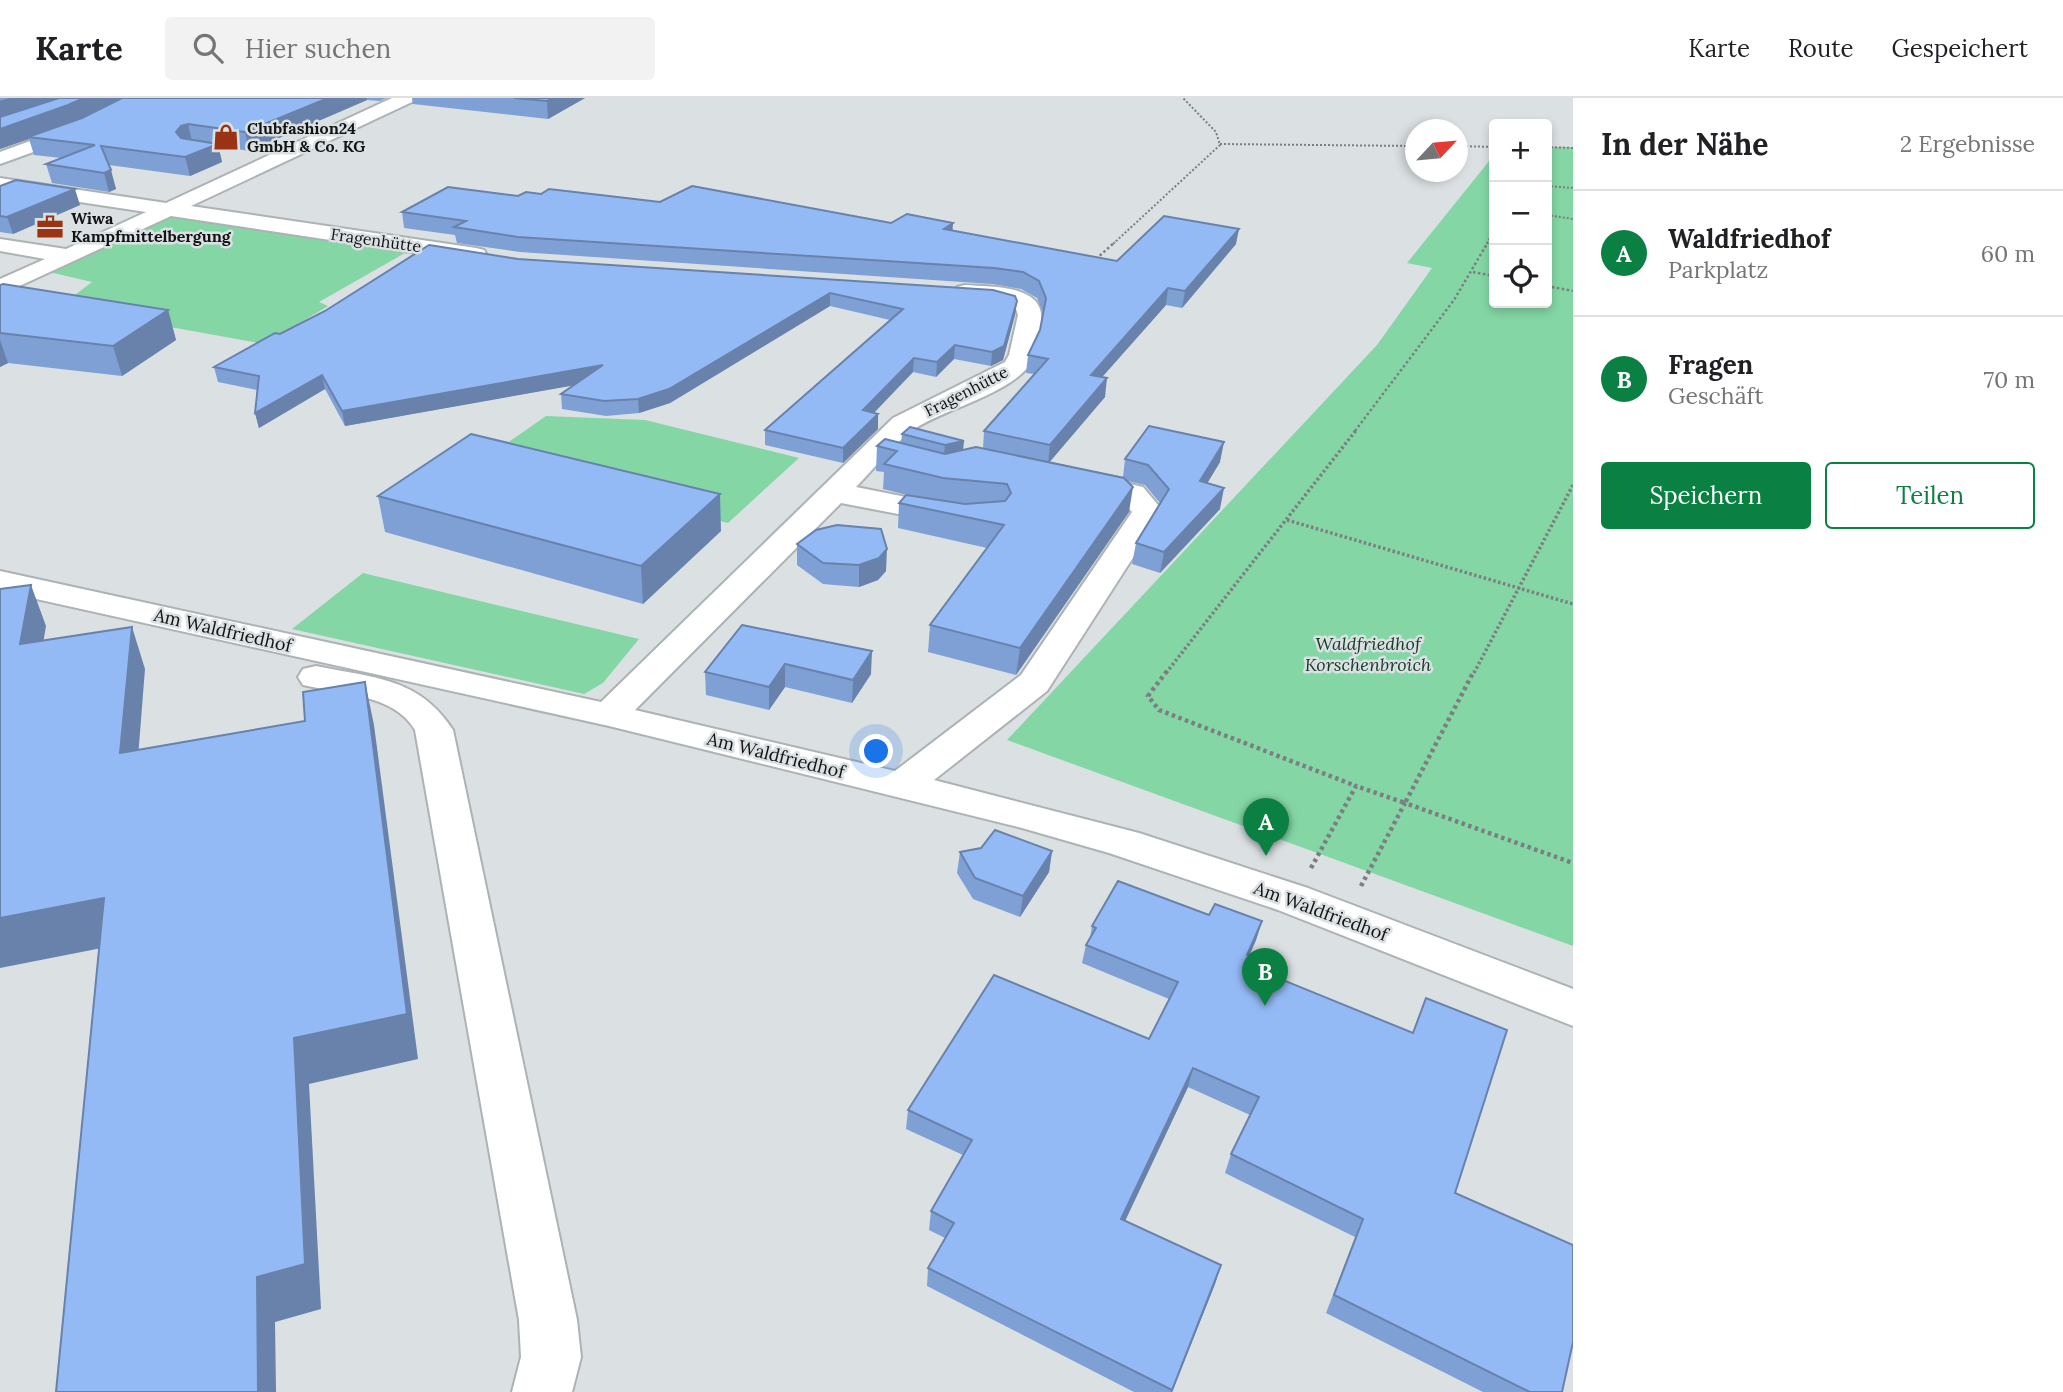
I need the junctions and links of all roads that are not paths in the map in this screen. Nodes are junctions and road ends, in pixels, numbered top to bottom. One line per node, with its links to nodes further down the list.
1 (146, 98): 4 (street)
2 (406, 98): 5 (street)
3 (231, 156): 5 (street)
4 (0, 158)
5 (271, 162): 8 (street)
6 (70, 176): 8 (street)
7 (0, 184): 10 (street, Fragenhütte)
8 (203, 194): 10 (street)
9 (0, 200): 11 (street)
10 (168, 210): 11 (street); 14 (street, Fragenhütte)
11 (144, 221): 13 (street)
12 (0, 245): 13 (street)
13 (69, 256): 15 (street)
14 (496, 258)
15 (11, 276): 16 (street)
16 (0, 288)
17 (937, 290): 19 (street, Fragenhütte)
18 (1053, 476): 24 (street)
19 (833, 492): 20 (street); 23 (street, Fragenhütte)
20 (978, 516)
21 (0, 581): 23 (street, Am Waldfriedhof)
22 (0, 603): 26 (street)
23 (609, 715): 24 (street, Am Waldfriedhof)
24 (901, 786): 25 (street, Am Waldfriedhof)
25 (1573, 1007)
26 (542, 1392)

